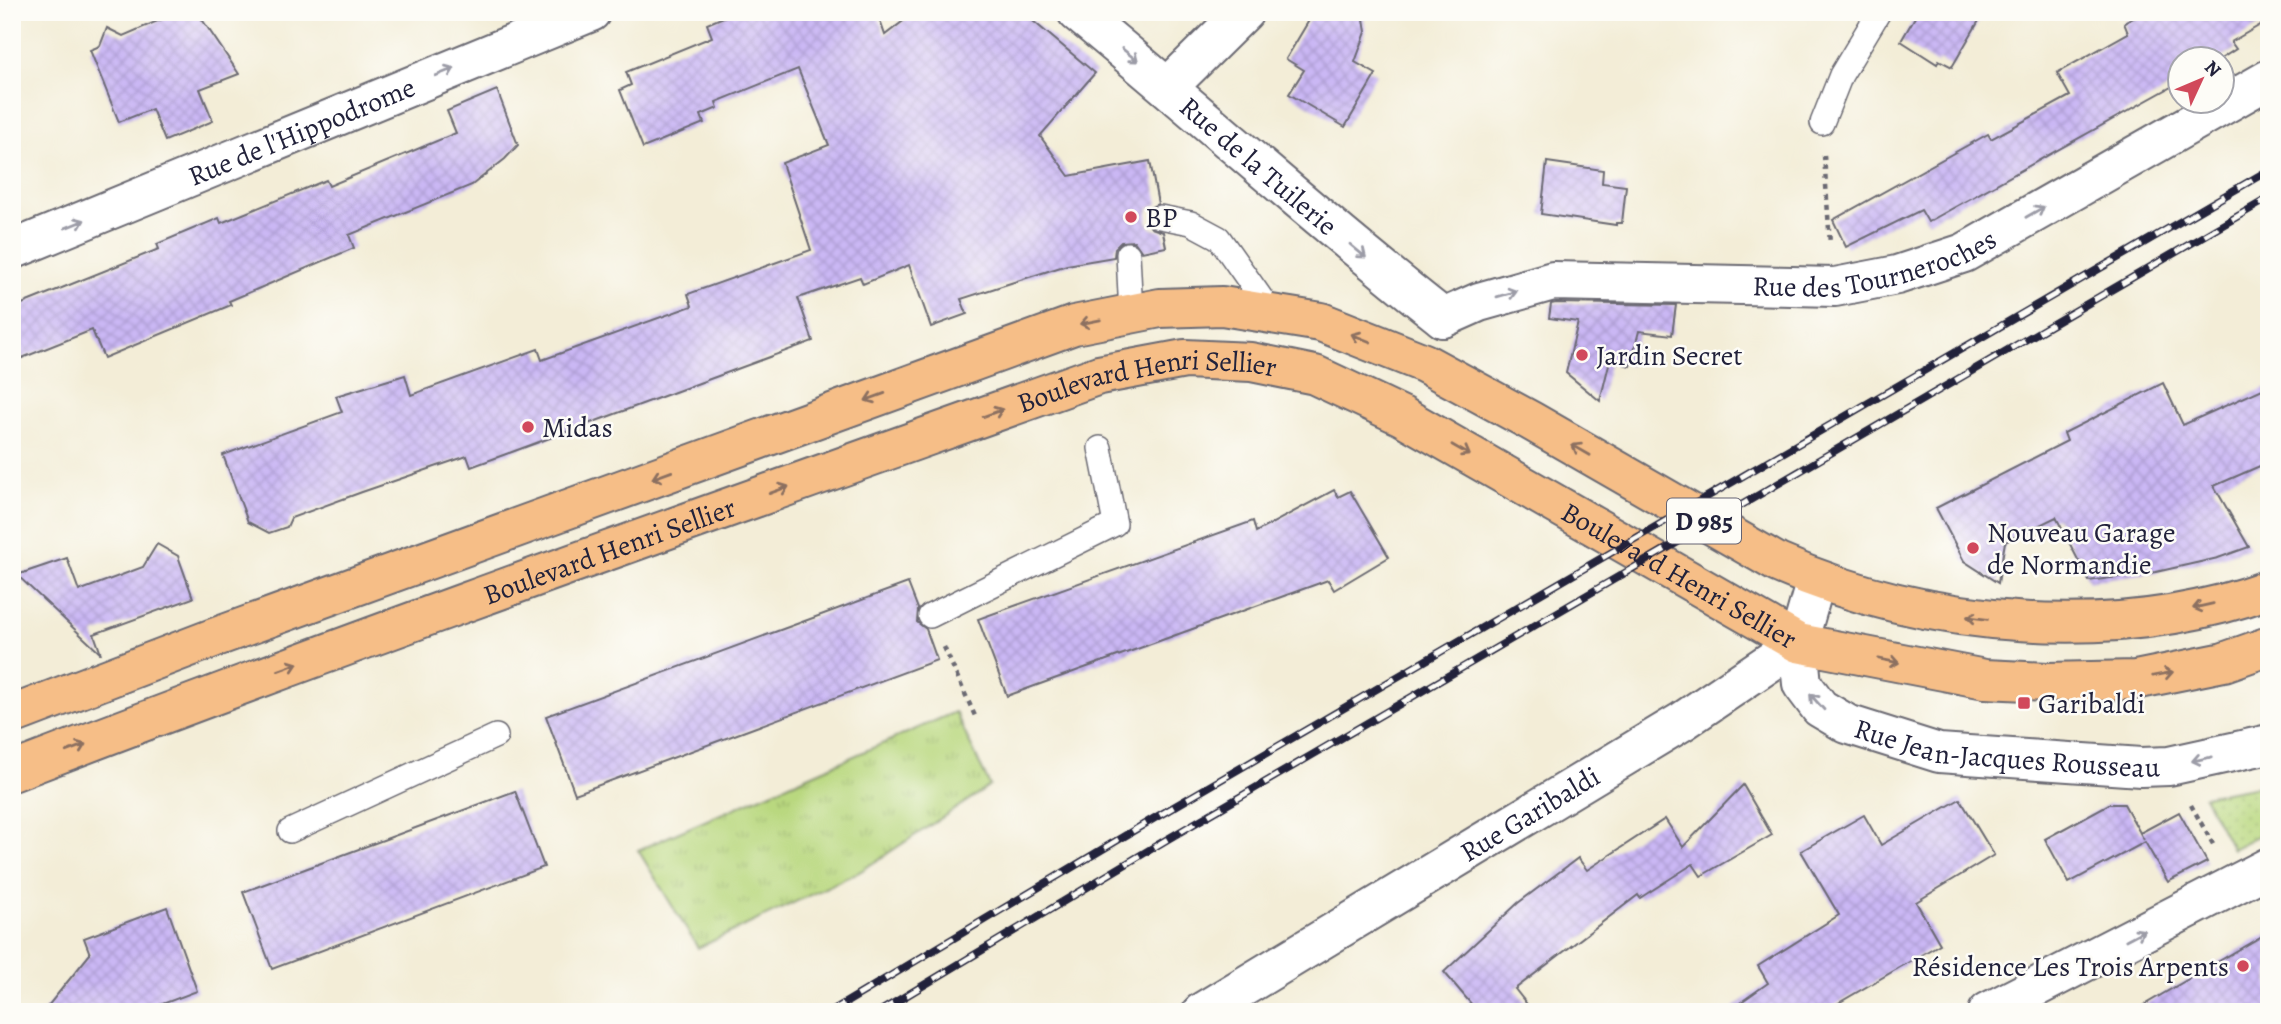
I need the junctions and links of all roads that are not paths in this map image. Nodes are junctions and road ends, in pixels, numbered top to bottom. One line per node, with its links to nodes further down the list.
1 (591, 12): 9 (street, Rue de l'Hippodrome, one-way to 1)
2 (1077, 12): 6 (street, Rue de la Tuilerie, one-way to 6)
3 (1244, 12): 6 (street)
4 (1880, 12): 7 (lane)
5 (2269, 79): 13 (street, Rue des Tourneroches, one-way to 5)
6 (1168, 87): 13 (street, Rue de la Tuilerie, one-way to 13)
7 (1822, 123)
8 (1160, 217): 12 (lane)
9 (12, 250)
10 (1128, 254): 11 (lane)
11 (1131, 314): 12 (main road, Boulevard Henri Sellier); 22 (main road, Boulevard Henri Sellier, one-way to 22)
12 (1273, 315): 14 (main road, Boulevard Henri Sellier, one-way to 12)
13 (1443, 318): 14 (street)
14 (1424, 363): 15 (main road); 17 (main road, Boulevard Henri Sellier / D 985, one-way to 14)
15 (1402, 416): 20 (main road, Boulevard Henri Sellier / D 985, one-way to 20); 25 (main road, Boulevard Henri Sellier, one-way to 15)
16 (1100, 448): 19 (lane)
17 (1816, 580): 18 (main road, Boulevard Henri Sellier, one-way to 17); 20 (street)
18 (2269, 589)
19 (930, 616)
20 (1798, 643): 21 (main road, Boulevard Henri Sellier, one-way to 21); 24 (street, Rue Jean-Jacques Rousseau, one-way to 20); 28 (street, Rue Garibaldi)
21 (2269, 646)
22 (12, 715)
23 (496, 736): 26 (lane)
24 (2269, 744)
25 (12, 772)
26 (290, 831)
27 (2269, 867): 29 (street, one-way to 27)
28 (1202, 1012)
29 (1988, 1012)

